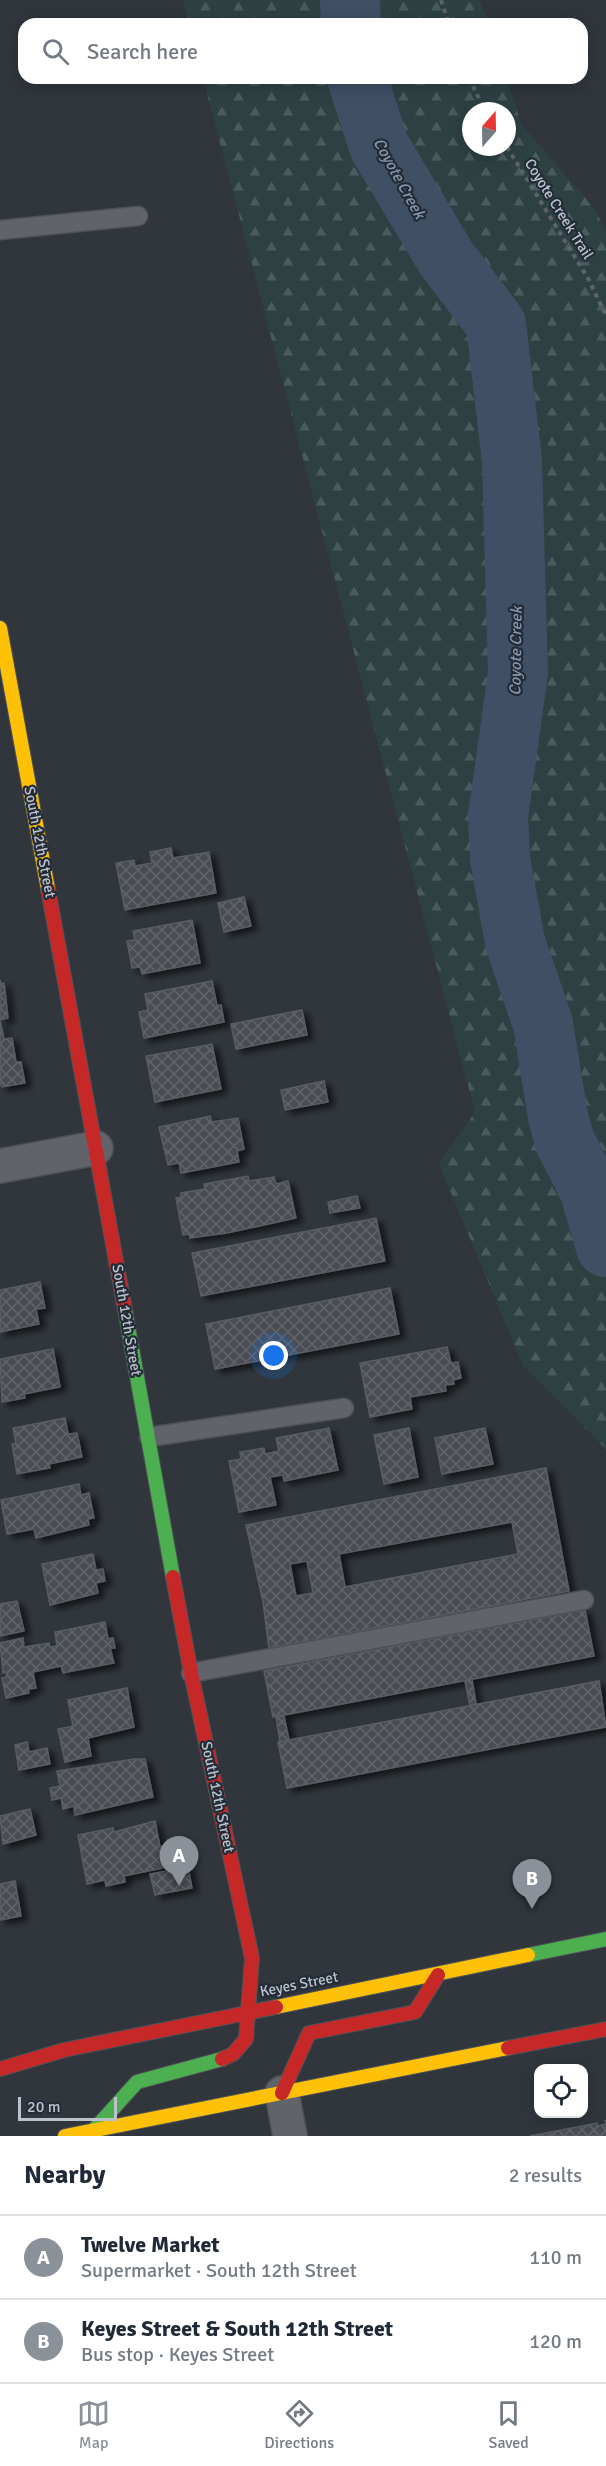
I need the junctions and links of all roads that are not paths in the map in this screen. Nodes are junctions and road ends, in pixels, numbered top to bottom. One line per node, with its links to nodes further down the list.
1 (138, 216): 2 (lane)
2 (0, 231)
3 (0, 628): 4 (main road, South 12th Street)
4 (96, 1148): 5 (street); 7 (main road, South 12th Street)
5 (0, 1166)
6 (344, 1408): 7 (lane)
7 (149, 1437): 9 (main road, South 12th Street)
8 (584, 1600): 9 (lane)
9 (191, 1672): 12 (main road, South 12th Street)
10 (606, 1939): 11 (main road, Keyes Street)
11 (438, 1975): 12 (main road, Keyes Street); 15 (main road)
12 (250, 2010): 14 (main road, Keyes Street); 16 (main road, South 12th Street)
13 (606, 2029): 15 (main road)
14 (0, 2069)
15 (282, 2093): 16 (main road); 18 (street)
16 (92, 2132): 17 (main road)
17 (65, 2136)
18 (290, 2136)

